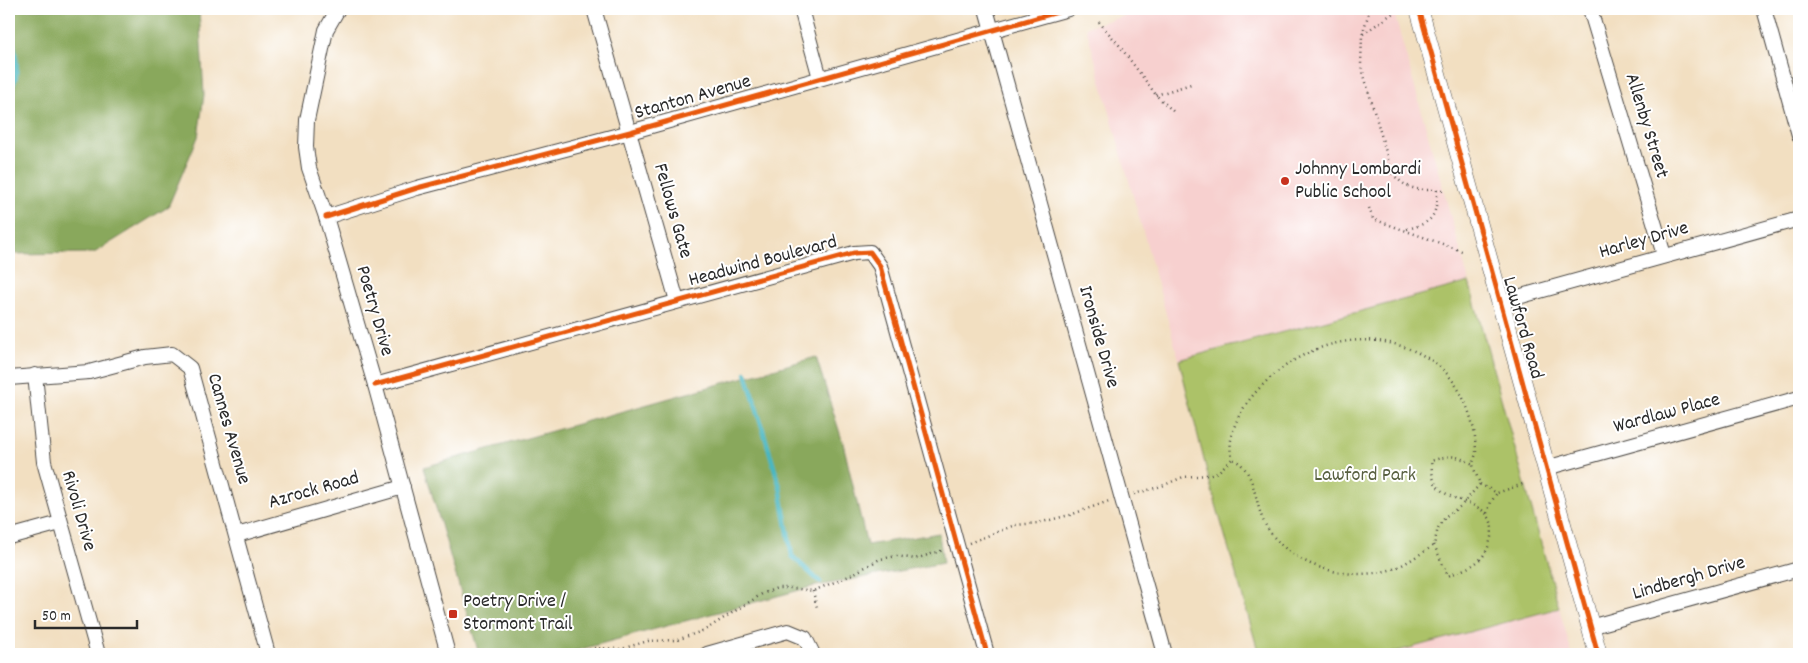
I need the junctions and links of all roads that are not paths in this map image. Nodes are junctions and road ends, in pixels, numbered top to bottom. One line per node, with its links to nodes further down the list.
1 (338, 9): 13 (street, Poetry Drive)
2 (594, 9): 11 (street, Fellows Gate)
3 (801, 9): 10 (street)
4 (986, 9): 9 (street, Ironside Drive)
5 (1068, 9): 9 (street, Stanton Avenue)
6 (1419, 9): 17 (street, Lawford Road)
7 (1590, 9): 15 (street, Allenby Street)
8 (1764, 9): 12 (street)
9 (992, 30): 10 (street, Stanton Avenue); 35 (street, Ironside Drive)
10 (820, 78): 11 (street, Stanton Avenue)
11 (630, 132): 13 (street, Stanton Avenue); 16 (street, Fellows Gate)
12 (1799, 136)
13 (326, 217): 20 (street, Poetry Drive)
14 (1799, 219): 15 (street, Harley Drive)
15 (1664, 255): 17 (street, Harley Drive)
16 (677, 301): 20 (street, Headwind Boulevard); 34 (street, Headwind Boulevard)
17 (1500, 302): 22 (street, Lawford Road)
18 (35, 375): 19 (street, Cannes Avenue); 24 (street, Rivoli Drive); 25 (street, Cannes Avenue)
19 (9, 378)
20 (375, 385): 23 (street, Poetry Drive)
21 (1799, 398): 22 (street, Wardlaw Place)
22 (1546, 468): 28 (street, Lawford Road)
23 (403, 487): 25 (street, Azrock Road); 31 (street, Poetry Drive)
24 (60, 523): 26 (street); 29 (street, Rivoli Drive)
25 (236, 535): 30 (street, Cannes Avenue)
26 (9, 537)
27 (1799, 569): 28 (street, Lindbergh Drive)
28 (1590, 627): 36 (street, Lawford Road)
29 (98, 654)
30 (268, 654)
31 (448, 654)
32 (707, 654): 33 (street)
33 (813, 654)
34 (988, 654)
35 (1165, 654)
36 (1598, 654)

